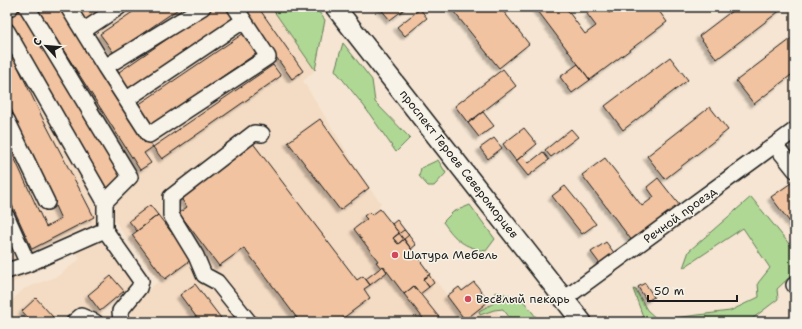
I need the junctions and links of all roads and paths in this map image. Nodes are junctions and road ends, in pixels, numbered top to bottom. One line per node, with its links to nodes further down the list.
1 (11, 7): 8 (street)
2 (27, 7): 20 (street)
3 (69, 7): 11 (street)
4 (119, 7): 11 (street)
5 (203, 7): 12 (street)
6 (235, 7): 9 (street)
7 (335, 7): 25 (main road, проспект Героев Североморцев)
8 (7, 9)
9 (243, 20): 13 (street); 13 (street)
10 (7, 31): 20 (street)
11 (83, 31): 12 (street)
12 (105, 67): 13 (street)
13 (127, 99)
14 (7, 120): 19 (street)
15 (795, 130): 17 (street, Речной проезд)
16 (262, 134): 29 (street)
17 (775, 145): 18 (street); 25 (street, Речной проезд)
18 (795, 170)
19 (47, 202)
20 (105, 202): 22 (street)
21 (7, 217): 23 (street)
22 (105, 230): 23 (street); 28 (street)
23 (28, 264): 24 (street)
24 (7, 272)
25 (564, 299): 30 (main road, проспект Героев Североморцев)
26 (74, 322): 27 (street)
27 (95, 322)
28 (121, 322)
29 (249, 322)
30 (582, 322)

